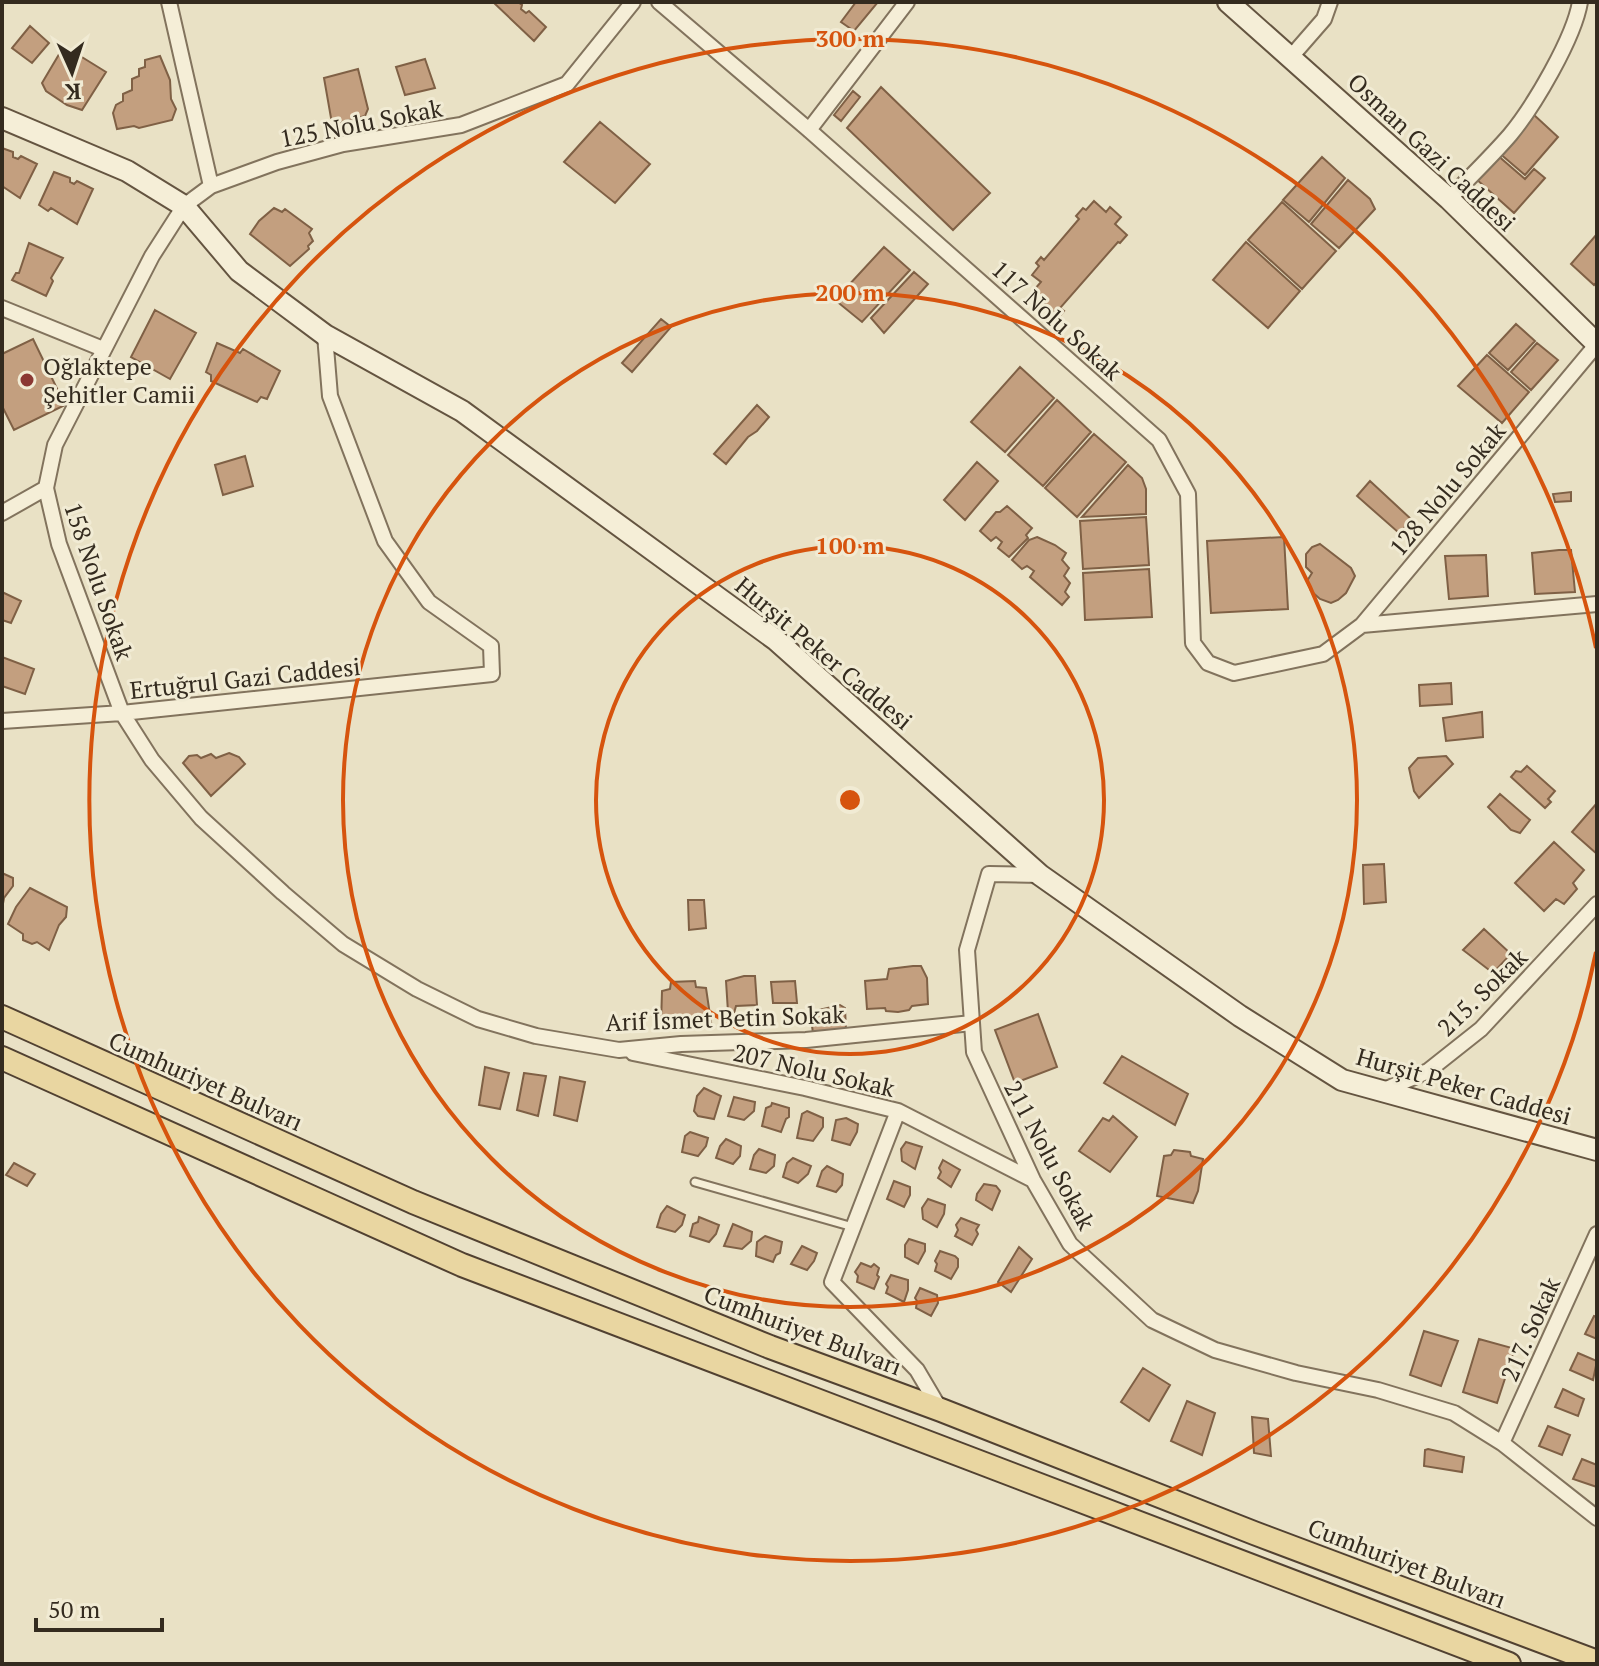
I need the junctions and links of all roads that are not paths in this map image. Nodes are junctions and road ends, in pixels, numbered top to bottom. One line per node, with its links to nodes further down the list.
1 (169, 2): 11 (street)
2 (633, 2): 11 (street, 125 Nolu Sokak)
3 (659, 2): 10 (street, 117 Nolu Sokak)
4 (907, 2): 10 (street)
5 (1228, 2): 8 (street, Osman Gazi Caddesi)
6 (1330, 2): 8 (street)
7 (1580, 2): 12 (street)
8 (1290, 58): 12 (street, Osman Gazi Caddesi)
9 (2, 118): 13 (street, Hurşit Peker Caddesi)
10 (809, 130): 22 (street, 117 Nolu Sokak)
11 (211, 186): 13 (street, 125 Nolu Sokak)
12 (1449, 199): 16 (street, Osman Gazi Caddesi)
13 (184, 206): 15 (street, Hurşit Peker Caddesi); 17 (street, 158 Nolu Sokak)
14 (2, 308): 17 (street)
15 (325, 335): 23 (street, Ertuğrul Gazi Caddesi); 25 (street, Hurşit Peker Caddesi)
16 (1597, 344): 21 (street, 128 Nolu Sokak)
17 (103, 349): 18 (street, 158 Nolu Sokak)
18 (46, 488): 19 (street); 23 (street, 158 Nolu Sokak)
19 (2, 513)
20 (1597, 604): 21 (street)
21 (1362, 625): 22 (street, 128 Nolu Sokak)
22 (1323, 654)
23 (122, 713): 24 (street, Ertuğrul Gazi Caddesi); 29 (street, Arif İsmet Betin Sokak)
24 (2, 721)
25 (1040, 875): 28 (street, 211 Nolu Sokak); 31 (street, Hurşit Peker Caddesi)
26 (1597, 904): 31 (street, 215. Sokak)
27 (2, 1017): 38 (main road, Cumhuriyet Bulvarı)
28 (972, 1023): 29 (street, Arif İsmet Betin Sokak); 34 (street, 211 Nolu Sokak)
29 (619, 1050): 32 (street, 207 Nolu Sokak)
30 (2, 1058): 42 (main road)
31 (1382, 1091): 33 (street, Hurşit Peker Caddesi)
32 (898, 1111): 34 (street, 207 Nolu Sokak); 36 (street)
33 (1597, 1150)
34 (1033, 1180): 39 (street, 211 Nolu Sokak)
35 (695, 1182): 36 (lane)
36 (853, 1227): 38 (street)
37 (1597, 1234): 39 (street, 217. Sokak)
38 (941, 1410): 41 (main road, Cumhuriyet Bulvarı)
39 (1502, 1443): 40 (street, 211 Nolu Sokak)
40 (1597, 1518)
41 (1597, 1662)
42 (1509, 1664)

